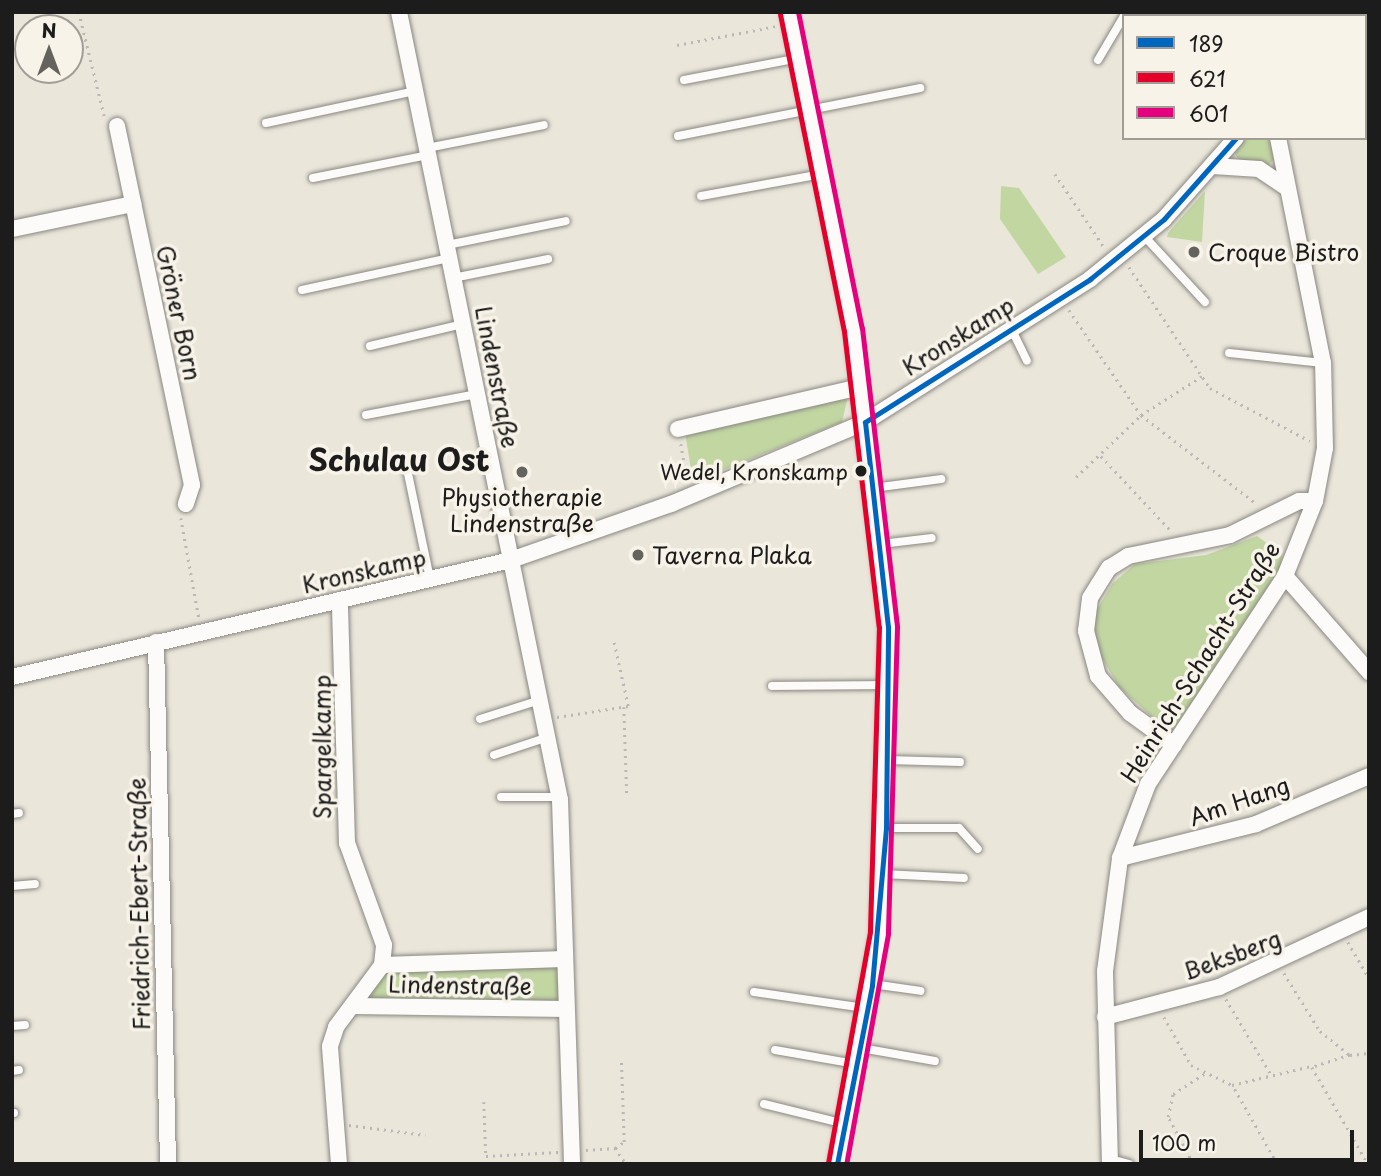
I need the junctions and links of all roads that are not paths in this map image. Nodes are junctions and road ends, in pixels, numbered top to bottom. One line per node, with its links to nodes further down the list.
1 (400, 12): 10 (street, Lindenstraße)
2 (790, 18): 6 (street)
3 (1122, 18): 7 (lane)
4 (1369, 30): 5 (lane)
5 (1367, 38)
6 (799, 58): 8 (lane); 11 (street)
7 (1098, 60)
8 (684, 80)
9 (920, 88): 11 (lane)
10 (415, 91): 12 (lane); 18 (street, Lindenstraße)
11 (811, 109): 15 (lane); 20 (street)
12 (265, 123)
13 (544, 125): 18 (lane)
14 (117, 126): 24 (street, Gröner Born)
15 (678, 136)
16 (1234, 140): 19 (street, Kronskamp)
17 (1278, 140): 22 (street, Heinrich-Schacht-Straße)
18 (428, 151): 21 (lane); 28 (street, Lindenstraße)
19 (1213, 166): 22 (street); 27 (street, Kronskamp)
20 (826, 173): 23 (lane); 39 (street)
21 (313, 178)
22 (1287, 188): 38 (street, Heinrich-Schacht-Straße)
23 (701, 196)
24 (133, 204): 26 (street); 48 (street, Gröner Born)
25 (566, 221): 28 (lane)
26 (12, 229)
27 (1144, 236): 32 (lane); 34 (street, Kronskamp)
28 (448, 252): 30 (street, Lindenstraße); 31 (lane)
29 (548, 259): 30 (lane)
30 (453, 278): 33 (street, Lindenstraße)
31 (302, 290)
32 (1205, 302)
33 (463, 324): 35 (lane); 40 (street, Lindenstraße)
34 (1012, 330): 37 (lane); 42 (street, Kronskamp)
35 (370, 346)
36 (1229, 353): 38 (lane)
37 (1027, 360)
38 (1323, 363): 47 (street, Heinrich-Schacht-Straße)
39 (860, 387): 42 (street); 43 (street)
40 (477, 394): 41 (lane); 51 (street, Lindenstraße)
41 (366, 415)
42 (865, 422): 46 (street); 51 (street, Kronskamp)
43 (678, 429)
44 (406, 464): 53 (lane)
45 (941, 479): 46 (lane)
46 (873, 488): 50 (street)
47 (1315, 501): 52 (street, Heinrich-Schacht-Straße); 63 (street)
48 (186, 503)
49 (932, 538): 50 (lane)
50 (881, 544): 58 (street)
51 (511, 561): 53 (street, Kronskamp); 60 (street, Lindenstraße)
52 (1285, 576): 56 (street); 63 (street, Heinrich-Schacht-Straße)
53 (430, 579): 54 (street, Kronskamp)
54 (340, 600): 55 (street, Kronskamp); 79 (street, Spargelkamp)
55 (156, 642): 57 (street, Kronskamp); 96 (street, Friedrich-Ebert-Straße)
56 (1369, 672)
57 (12, 677)
58 (887, 685): 59 (lane); 65 (street)
59 (772, 686)
60 (540, 700): 61 (lane); 62 (street, Lindenstraße)
61 (480, 719)
62 (548, 737): 64 (lane); 69 (street, Lindenstraße)
63 (1174, 745): 72 (street, Heinrich-Schacht-Straße)
64 (494, 755)
65 (887, 760): 66 (lane); 70 (street)
66 (960, 762)
67 (1369, 776): 72 (street, Am Hang)
68 (501, 797): 69 (lane)
69 (560, 797): 78 (street, Lindenstraße)
70 (886, 828): 71 (lane); 73 (street)
71 (978, 849)
72 (1120, 858): 86 (street, Heinrich-Schacht-Straße)
73 (883, 874): 74 (lane); 80 (street)
74 (964, 878)
75 (34, 884): 76 (lane)
76 (12, 886)
77 (1369, 917): 86 (street, Beksberg)
78 (564, 959): 79 (street, Lindenstraße); 84 (street, Lindenstraße)
79 (382, 965): 83 (street)
80 (872, 984): 81 (lane); 85 (street)
81 (921, 991)
82 (754, 992): 85 (lane)
83 (354, 1006): 84 (street, Lindenstraße); 97 (street)
84 (566, 1009): 94 (street, Lindenstraße)
85 (868, 1009): 90 (street)
86 (1105, 1017): 95 (street, Heinrich-Schacht-Straße)
87 (25, 1025): 88 (lane)
88 (12, 1026)
89 (775, 1050): 90 (lane)
90 (860, 1056): 91 (lane); 93 (street)
91 (935, 1061)
92 (764, 1104): 93 (lane)
93 (845, 1124): 98 (street)
94 (572, 1158)
95 (1110, 1162): 99 (lane)
96 (168, 1164)
97 (339, 1164)
98 (837, 1164)
99 (1129, 1164)

